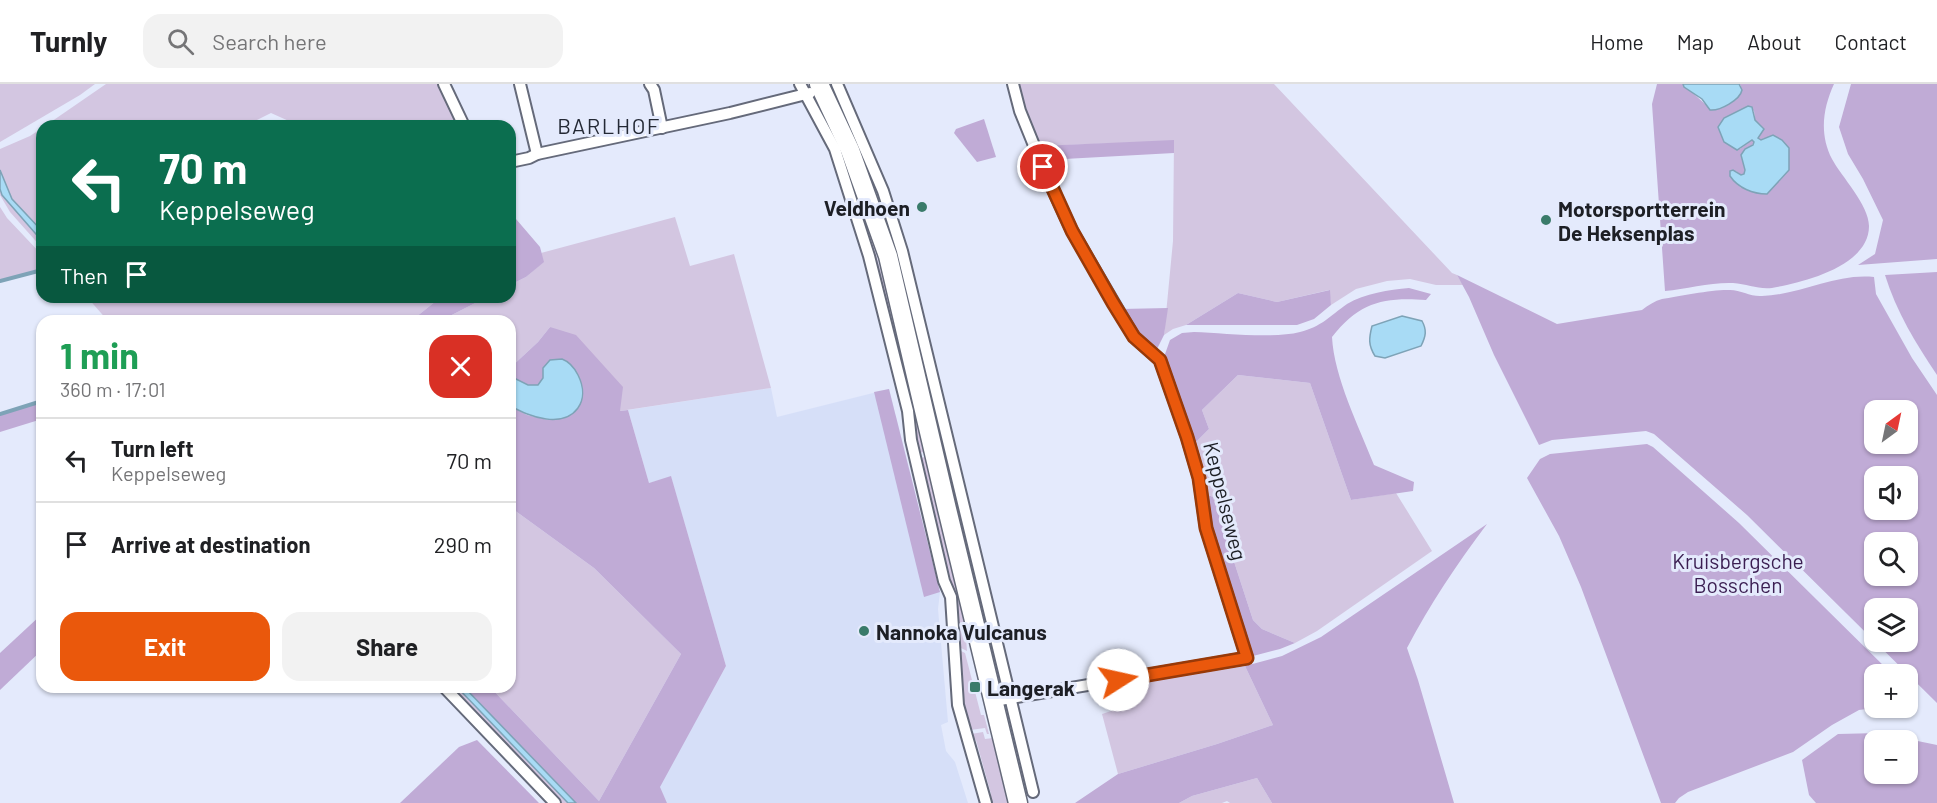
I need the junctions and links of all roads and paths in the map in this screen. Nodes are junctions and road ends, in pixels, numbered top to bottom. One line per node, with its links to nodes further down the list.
1 (444, 84): 7 (street)
2 (520, 84): 9 (street)
3 (650, 84): 8 (street)
4 (800, 84): 6 (street)
5 (1012, 84): 12 (street, Keppelseweg)
6 (821, 88): 8 (street); 12 (main road); 15 (street)
7 (461, 120)
8 (662, 128): 9 (street)
9 (537, 154): 10 (street)
10 (516, 161)
11 (450, 693): 14 (street)
12 (1002, 700): 13 (main road)
13 (1026, 798)
14 (555, 803)
15 (986, 803)

